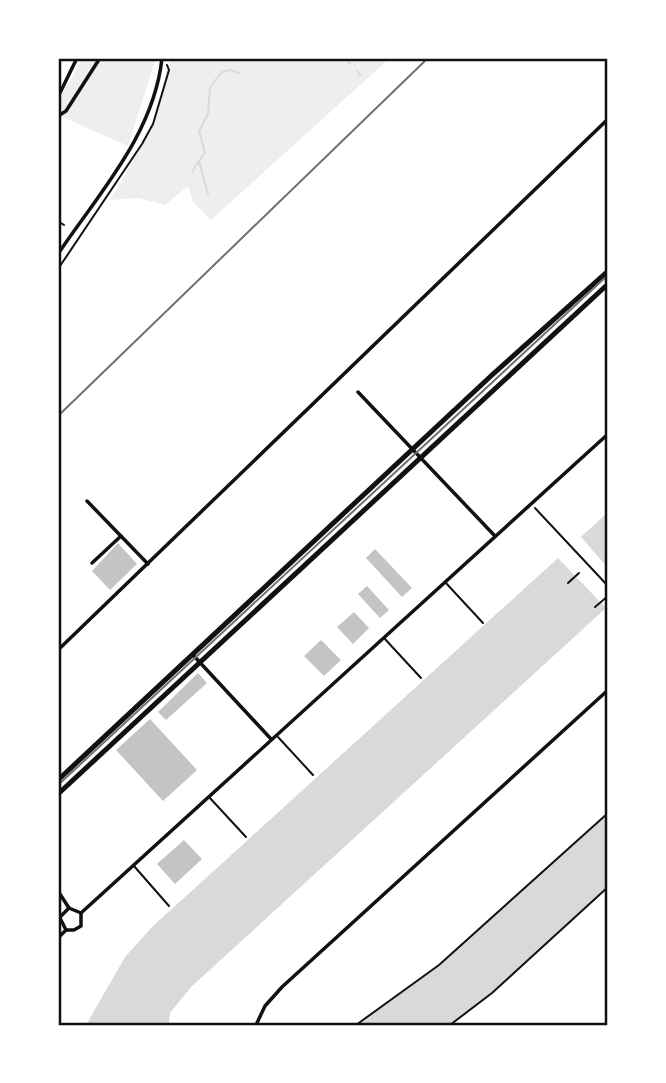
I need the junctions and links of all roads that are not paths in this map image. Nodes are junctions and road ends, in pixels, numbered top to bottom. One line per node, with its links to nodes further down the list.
1 (77, 58): 4 (street)
2 (100, 58): 5 (street)
3 (162, 58): 7 (street)
4 (58, 97)
5 (58, 116)
6 (608, 119): 18 (street)
7 (58, 254)
8 (608, 271): 12 (main road)
9 (608, 284): 13 (main road)
10 (358, 392): 12 (street)
11 (608, 434): 15 (street)
12 (412, 449): 13 (street); 23 (main road)
13 (419, 457): 15 (street); 24 (main road)
14 (87, 501): 16 (street)
15 (494, 535): 19 (street)
16 (121, 536): 17 (street); 18 (street)
17 (92, 563)
18 (148, 564): 22 (street)
19 (444, 581): 20 (lane); 21 (street)
20 (483, 623)
21 (383, 637): 25 (lane); 27 (street)
22 (58, 650)
23 (193, 655): 24 (street); 30 (main road)
24 (200, 663): 28 (street); 31 (main road)
25 (421, 678)
26 (608, 690): 42 (street)
27 (276, 734): 28 (street); 29 (lane)
28 (271, 739): 32 (street)
29 (313, 775)
30 (58, 780)
31 (58, 793)
32 (209, 797): 33 (lane); 34 (street)
33 (246, 837)
34 (134, 866): 36 (lane); 38 (street)
35 (58, 891): 37 (street)
36 (169, 906)
37 (69, 908): 38 (street); 39 (street)
38 (81, 913): 40 (street)
39 (59, 917): 40 (street)
40 (66, 930): 41 (street)
41 (58, 938)
42 (256, 1025)

